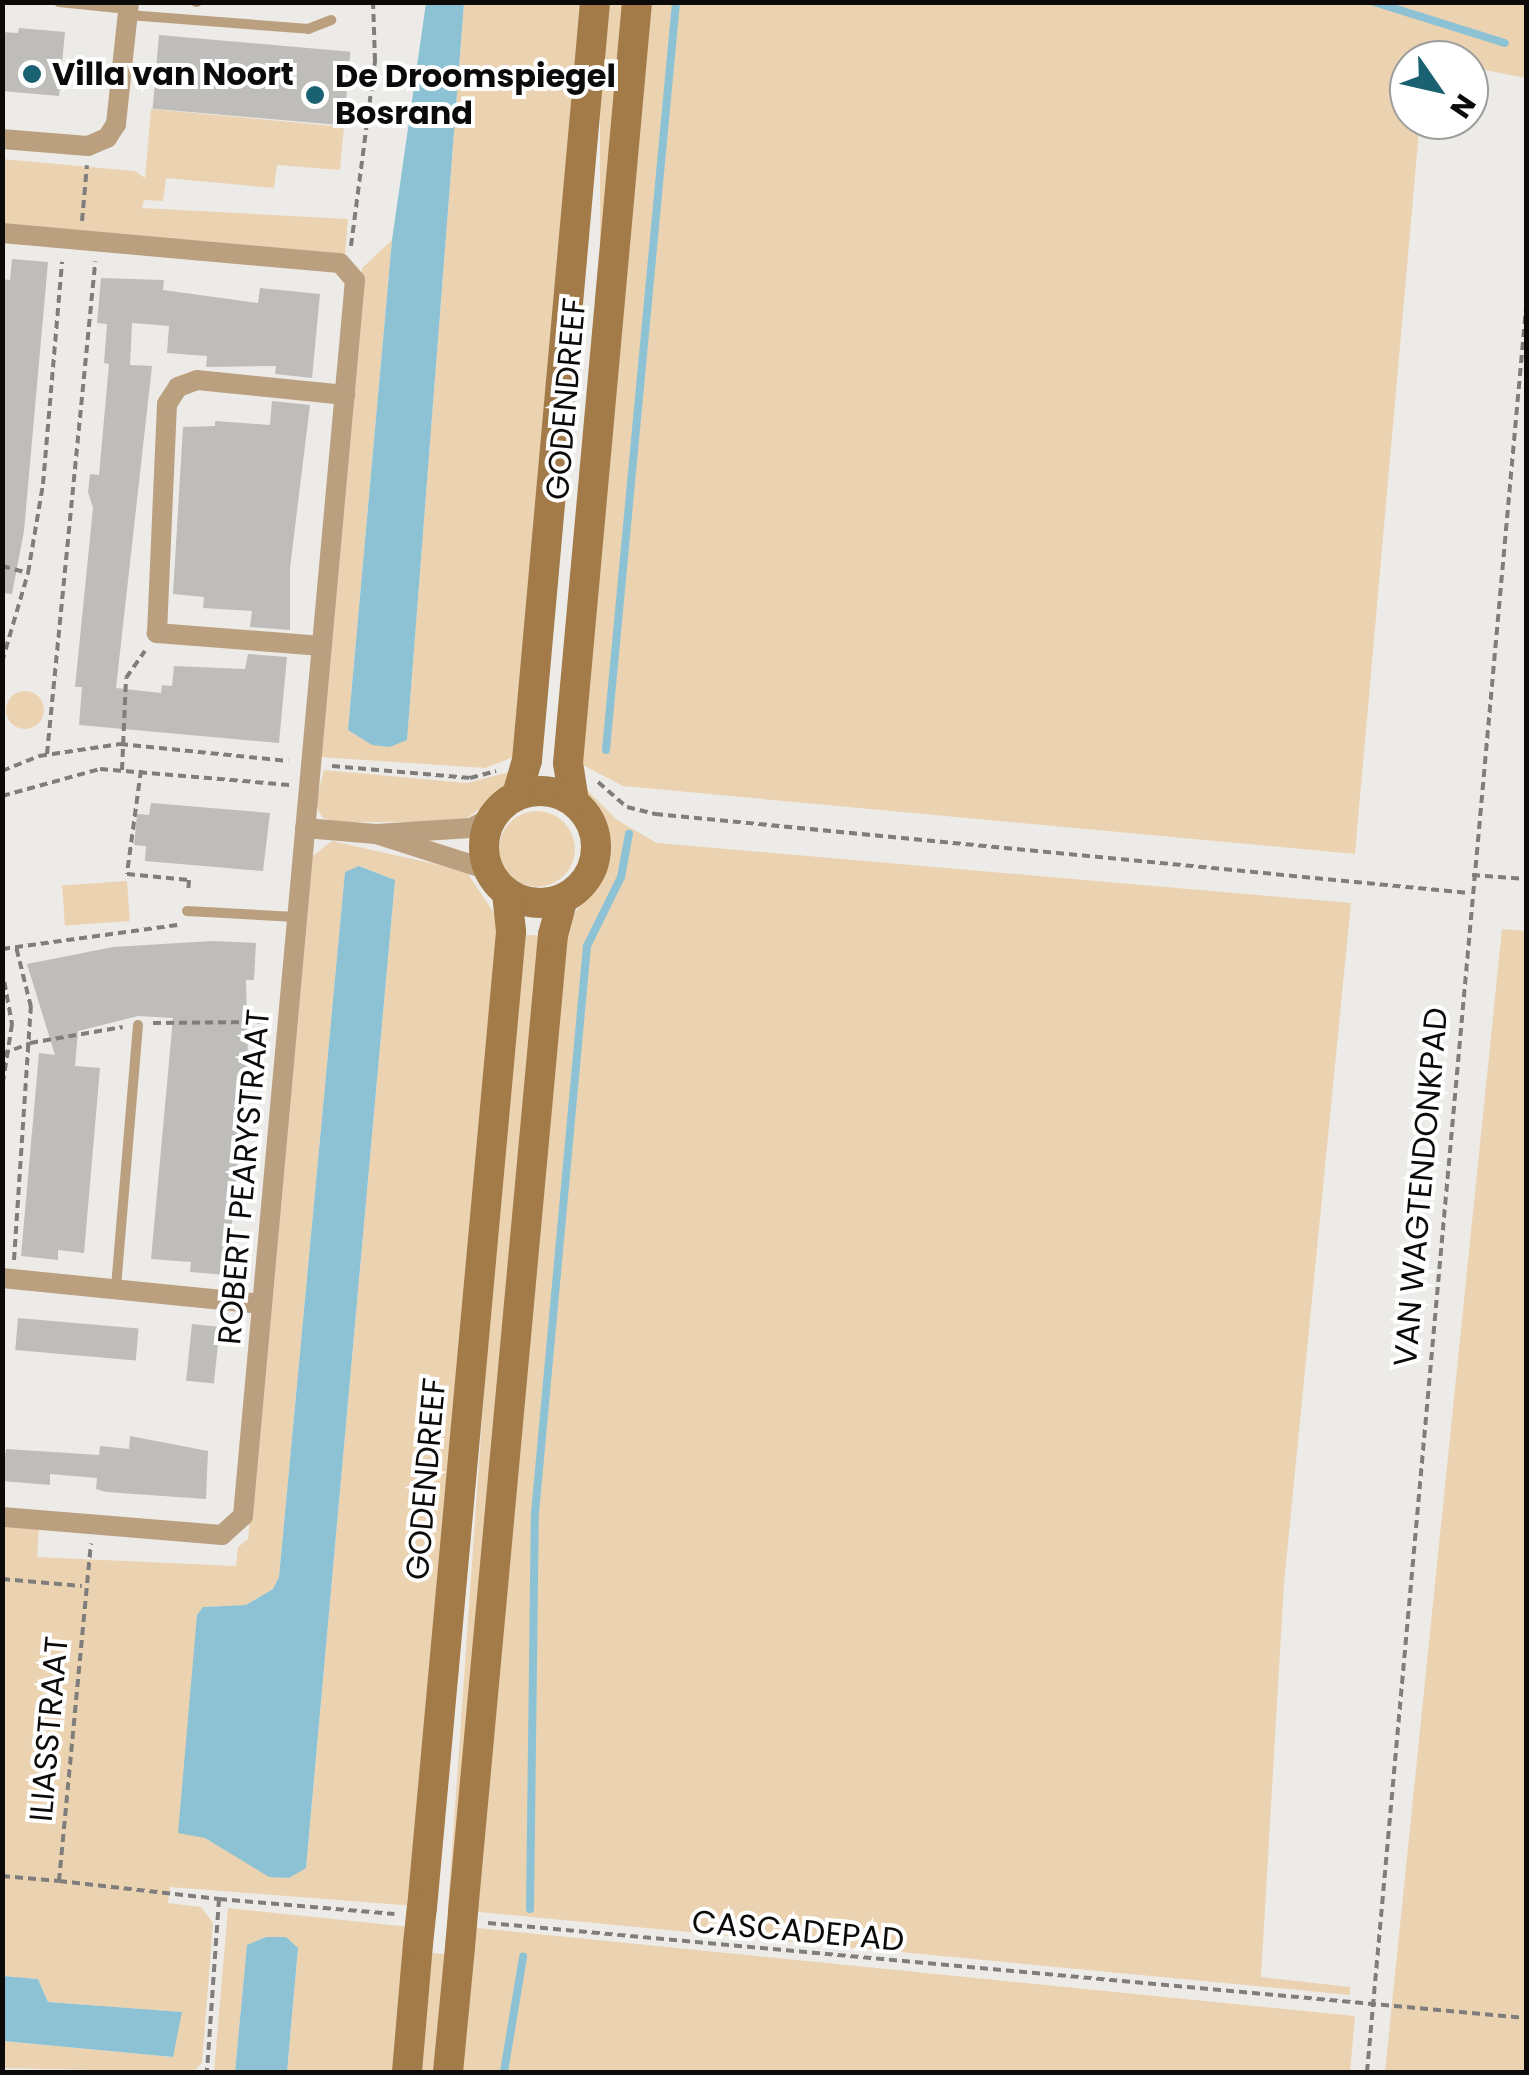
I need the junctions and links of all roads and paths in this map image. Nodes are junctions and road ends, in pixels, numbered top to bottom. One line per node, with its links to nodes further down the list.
1 (59, 2): 5 (lane)
2 (373, 2): 11 (path)
3 (595, 2): 21 (main road, GODENDREEF)
4 (637, 2): 22 (main road, GODENDREEF)
5 (129, 9): 6 (lane); 8 (street)
6 (331, 20)
7 (2, 139): 8 (street)
8 (88, 146): 10 (path)
9 (2, 233): 10 (street)
10 (80, 240): 11 (street); 15 (path); 20 (path)
11 (351, 270): 13 (street, ROBERT PEARYSTRAAT)
12 (1526, 307): 34 (path, VAN WAGTENDONKPAD)
13 (345, 395): 16 (street); 17 (street, ROBERT PEARYSTRAAT)
14 (2, 566): 15 (path)
15 (28, 573): 18 (path)
16 (157, 633): 17 (street); 19 (path)
17 (322, 646): 23 (street, ROBERT PEARYSTRAAT)
18 (2, 662)
19 (120, 744): 20 (path); 23 (path); 24 (path)
20 (47, 755): 26 (path)
21 (526, 760): 23 (path); 28 (main road, GODENDREEF)
22 (568, 763): 30 (main road, GODENDREEF); 37 (path)
23 (310, 764): 27 (street, ROBERT PEARYSTRAAT)
24 (122, 770): 25 (path); 29 (path)
25 (141, 770): 27 (path); 39 (path)
26 (2, 771)
27 (309, 787): 32 (street, ROBERT PEARYSTRAAT)
28 (517, 795): 30 (main road); 31 (main road)
29 (2, 796)
30 (574, 801): 38 (main road)
31 (492, 817): 33 (street); 36 (main road)
32 (305, 828): 33 (street); 40 (street, ROBERT PEARYSTRAAT)
33 (376, 834): 36 (street)
34 (1472, 875): 35 (path); 37 (path, VAN WAGTENDONKPAD)
35 (1526, 879)
36 (498, 882): 38 (main road); 57 (main road, GODENDREEF)
37 (1470, 893): 58 (path, VAN WAGTENDONKPAD)
38 (563, 898): 56 (main road)
39 (187, 911): 40 (lane); 41 (path)
40 (298, 917): 48 (street, ROBERT PEARYSTRAAT)
41 (16, 947): 42 (path); 46 (path)
42 (2, 950)
43 (2, 969): 45 (path)
44 (138, 1024): 47 (lane)
45 (2, 1088)
46 (8, 1278): 47 (street)
47 (116, 1287): 48 (street)
48 (262, 1304): 50 (street, ROBERT PEARYSTRAAT)
49 (2, 1517): 50 (street)
50 (94, 1524): 52 (path, ILIASSTRAAT)
51 (2, 1579): 52 (path)
52 (84, 1586): 54 (path, ILIASSTRAAT)
53 (2, 1876): 54 (path)
54 (59, 1881): 55 (path)
55 (220, 1900): 57 (path); 60 (path)
56 (472, 1917): 58 (path, CASCADEPAD); 62 (main road, bridge)
57 (417, 1922): 61 (main road, GODENDREEF)
58 (1373, 2002): 59 (path, CASCADEPAD); 63 (path, VAN WAGTENDONKPAD)
59 (1526, 2018)
60 (207, 2072)
61 (407, 2072)
62 (448, 2072)
63 (1367, 2072)

